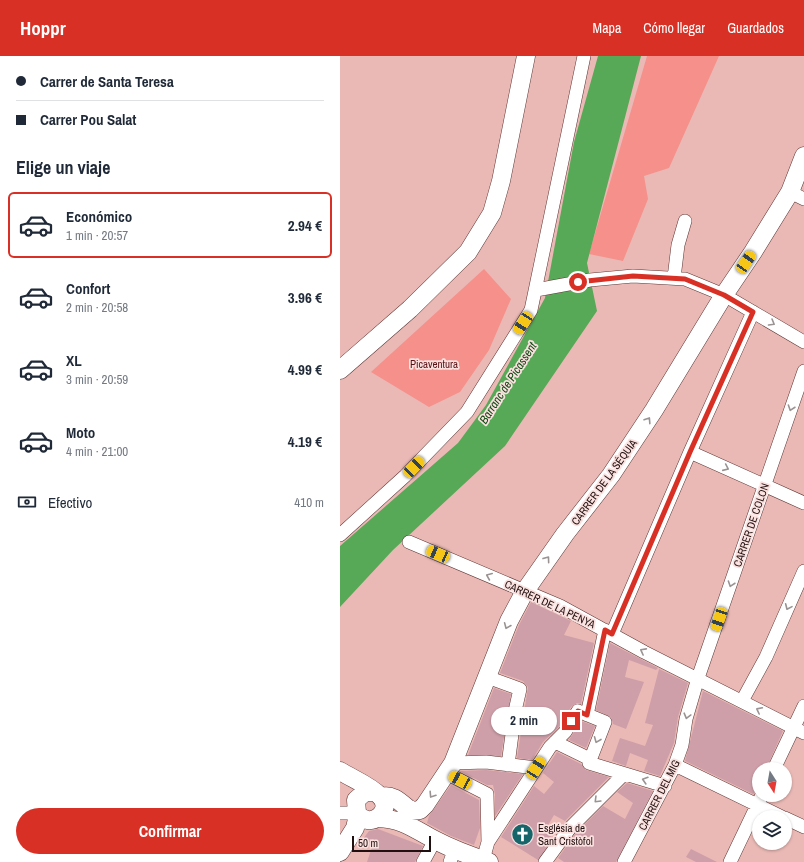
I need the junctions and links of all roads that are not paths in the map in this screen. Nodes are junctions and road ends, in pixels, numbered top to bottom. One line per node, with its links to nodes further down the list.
1 (526, 56): 11 (street)
2 (584, 56): 7 (street)
3 (804, 156): 4 (street, CARRER DE LA SÉQUIA)
4 (797, 196): 8 (street, CARRER DE LA SÉQUIA)
5 (684, 221): 6 (street)
6 (674, 278): 7 (street); 8 (street)
7 (536, 290): 16 (street)
8 (724, 295): 9 (street); 19 (street, CARRER DE LA SÉQUIA, one-way to 8)
9 (753, 312): 10 (street, one-way to 10); 13 (street)
10 (804, 342)
11 (340, 370)
12 (804, 371): 14 (street, CARRER DE COLON, one-way to 14)
13 (690, 452): 14 (street, one-way to 14); 20 (street)
14 (764, 485): 15 (street); 22 (street, CARRER DE COLON, one-way to 22)
15 (804, 503)
16 (340, 535)
17 (409, 542): 19 (street, CARRER DE LA PENYA, one-way to 17)
18 (804, 571): 23 (street, one-way to 23)
19 (525, 591): 20 (street, CARRER DE LA PENYA); 21 (street, CARRER DE LA SÉQUIA, one-way to 21)
20 (608, 632): 22 (street, CARRER DE LA PENYA, one-way to 20); 25 (street)
21 (487, 677): 30 (street); 32 (street, CARRER DE LA SÉQUIA)
22 (698, 678): 23 (street, CARRER DE LA PENYA); 31 (street, CARRER DEL MIG, one-way to 31)
23 (742, 701): 26 (street, CARRER DE LA PENYA, one-way to 23)
24 (804, 706): 26 (street)
25 (587, 715): 27 (street); 28 (street, one-way to 28)
26 (799, 730): 29 (street)
27 (555, 742): 28 (street); 33 (street)
28 (590, 759): 35 (street)
29 (778, 762)
30 (508, 765): 32 (street); 33 (street)
31 (675, 765): 36 (street, CARRER DEL MIG); 37 (street)
32 (450, 768): 41 (street, CARRER DE LA SÉQUIA, one-way to 41); 45 (street)
33 (536, 768): 45 (street)
34 (344, 774): 41 (street)
35 (624, 774): 36 (street, one-way to 35); 50 (street, one-way to 50)
36 (665, 786): 51 (street, CARRER DEL MIG)
37 (752, 797)
38 (758, 802): 52 (street)
39 (762, 802): 40 (street)
40 (773, 810)
41 (367, 811): 44 (street); 46 (street)
42 (792, 822): 43 (street)
43 (804, 827)
44 (434, 840): 47 (street); 49 (street)
45 (488, 842): 48 (street)
46 (340, 852)
47 (452, 855): 48 (street)
48 (486, 861)
49 (423, 862)
50 (545, 862)
51 (624, 862)
52 (730, 862)

